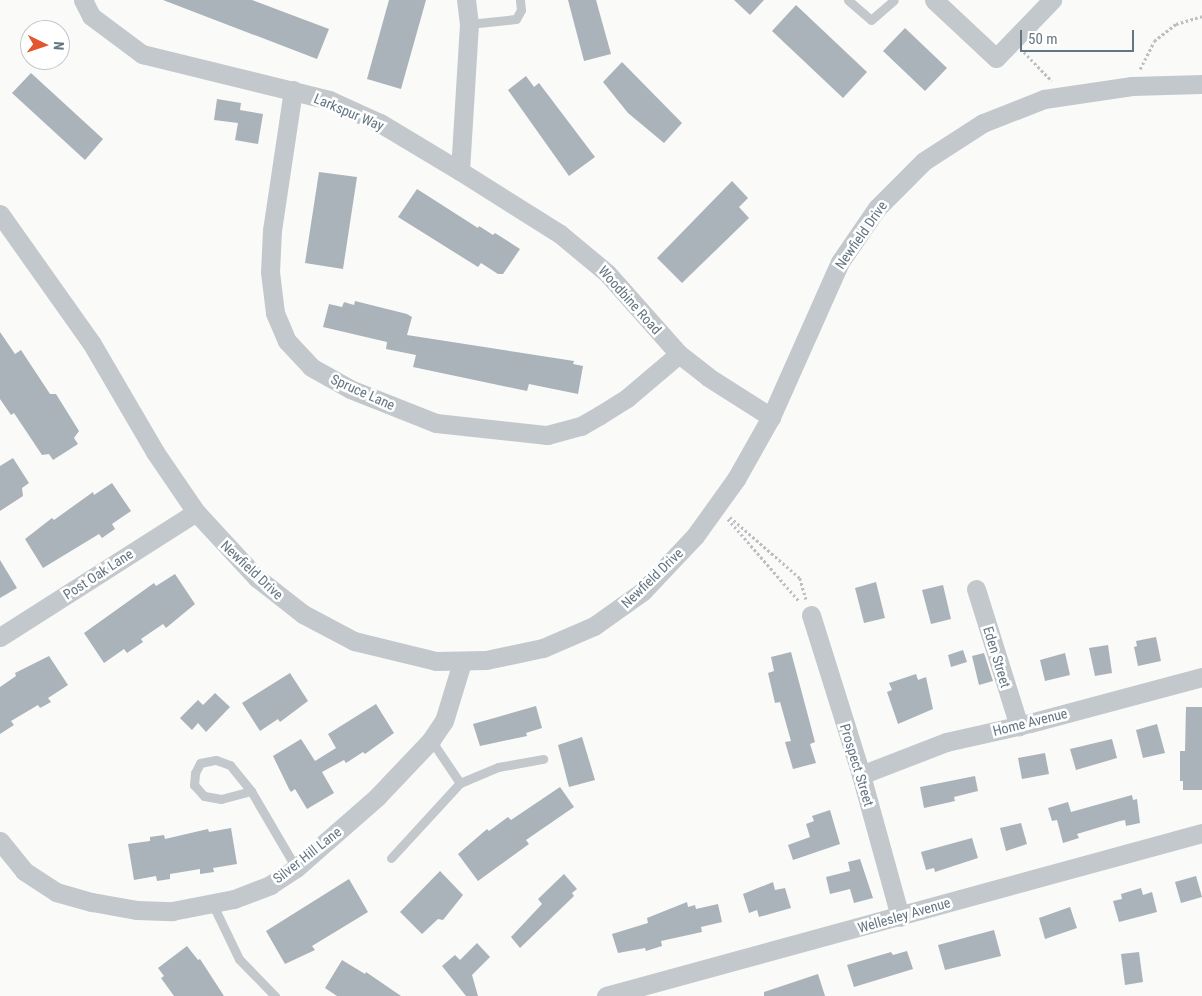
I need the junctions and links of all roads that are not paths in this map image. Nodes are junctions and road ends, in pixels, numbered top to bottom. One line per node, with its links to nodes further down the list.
1 (83, 0): 10 (street, Larkspur Way)
2 (466, 0): 8 (street)
3 (520, 0): 8 (lane)
4 (848, 0): 5 (lane)
5 (894, 0)
6 (934, 0): 7 (street)
7 (1052, 0)
8 (469, 24): 11 (street)
9 (1202, 84): 14 (street, Newfield Drive)
10 (293, 90): 11 (street, Larkspur Way); 13 (street, Spruce Lane)
11 (460, 171): 13 (street, Woodbine Road)
12 (0, 214): 15 (street, Newfield Drive)
13 (679, 354): 14 (street, Woodbine Road)
14 (772, 417): 19 (street, Newfield Drive)
15 (196, 512): 18 (street, Post Oak Lane); 19 (street, Newfield Drive)
16 (976, 589): 21 (street, Eden Street)
17 (810, 615): 24 (street, Prospect Street)
18 (0, 637)
19 (462, 662): 22 (street, Silver Hill Lane)
20 (1202, 677): 21 (street, Home Avenue)
21 (1019, 726): 24 (street, Home Avenue)
22 (431, 740): 25 (lane); 30 (street, Silver Hill Lane)
23 (542, 759): 25 (lane)
24 (861, 775): 32 (street, Prospect Street)
25 (460, 782): 29 (lane)
26 (251, 791): 26 (lane); 30 (lane)
27 (1202, 833): 32 (street, Wellesley Avenue)
28 (0, 841): 31 (street, Silver Hill Lane)
29 (391, 858)
30 (296, 868): 31 (street, Silver Hill Lane)
31 (213, 905): 33 (lane)
32 (900, 917): 34 (street, Wellesley Avenue)
33 (276, 996)
34 (606, 996)

